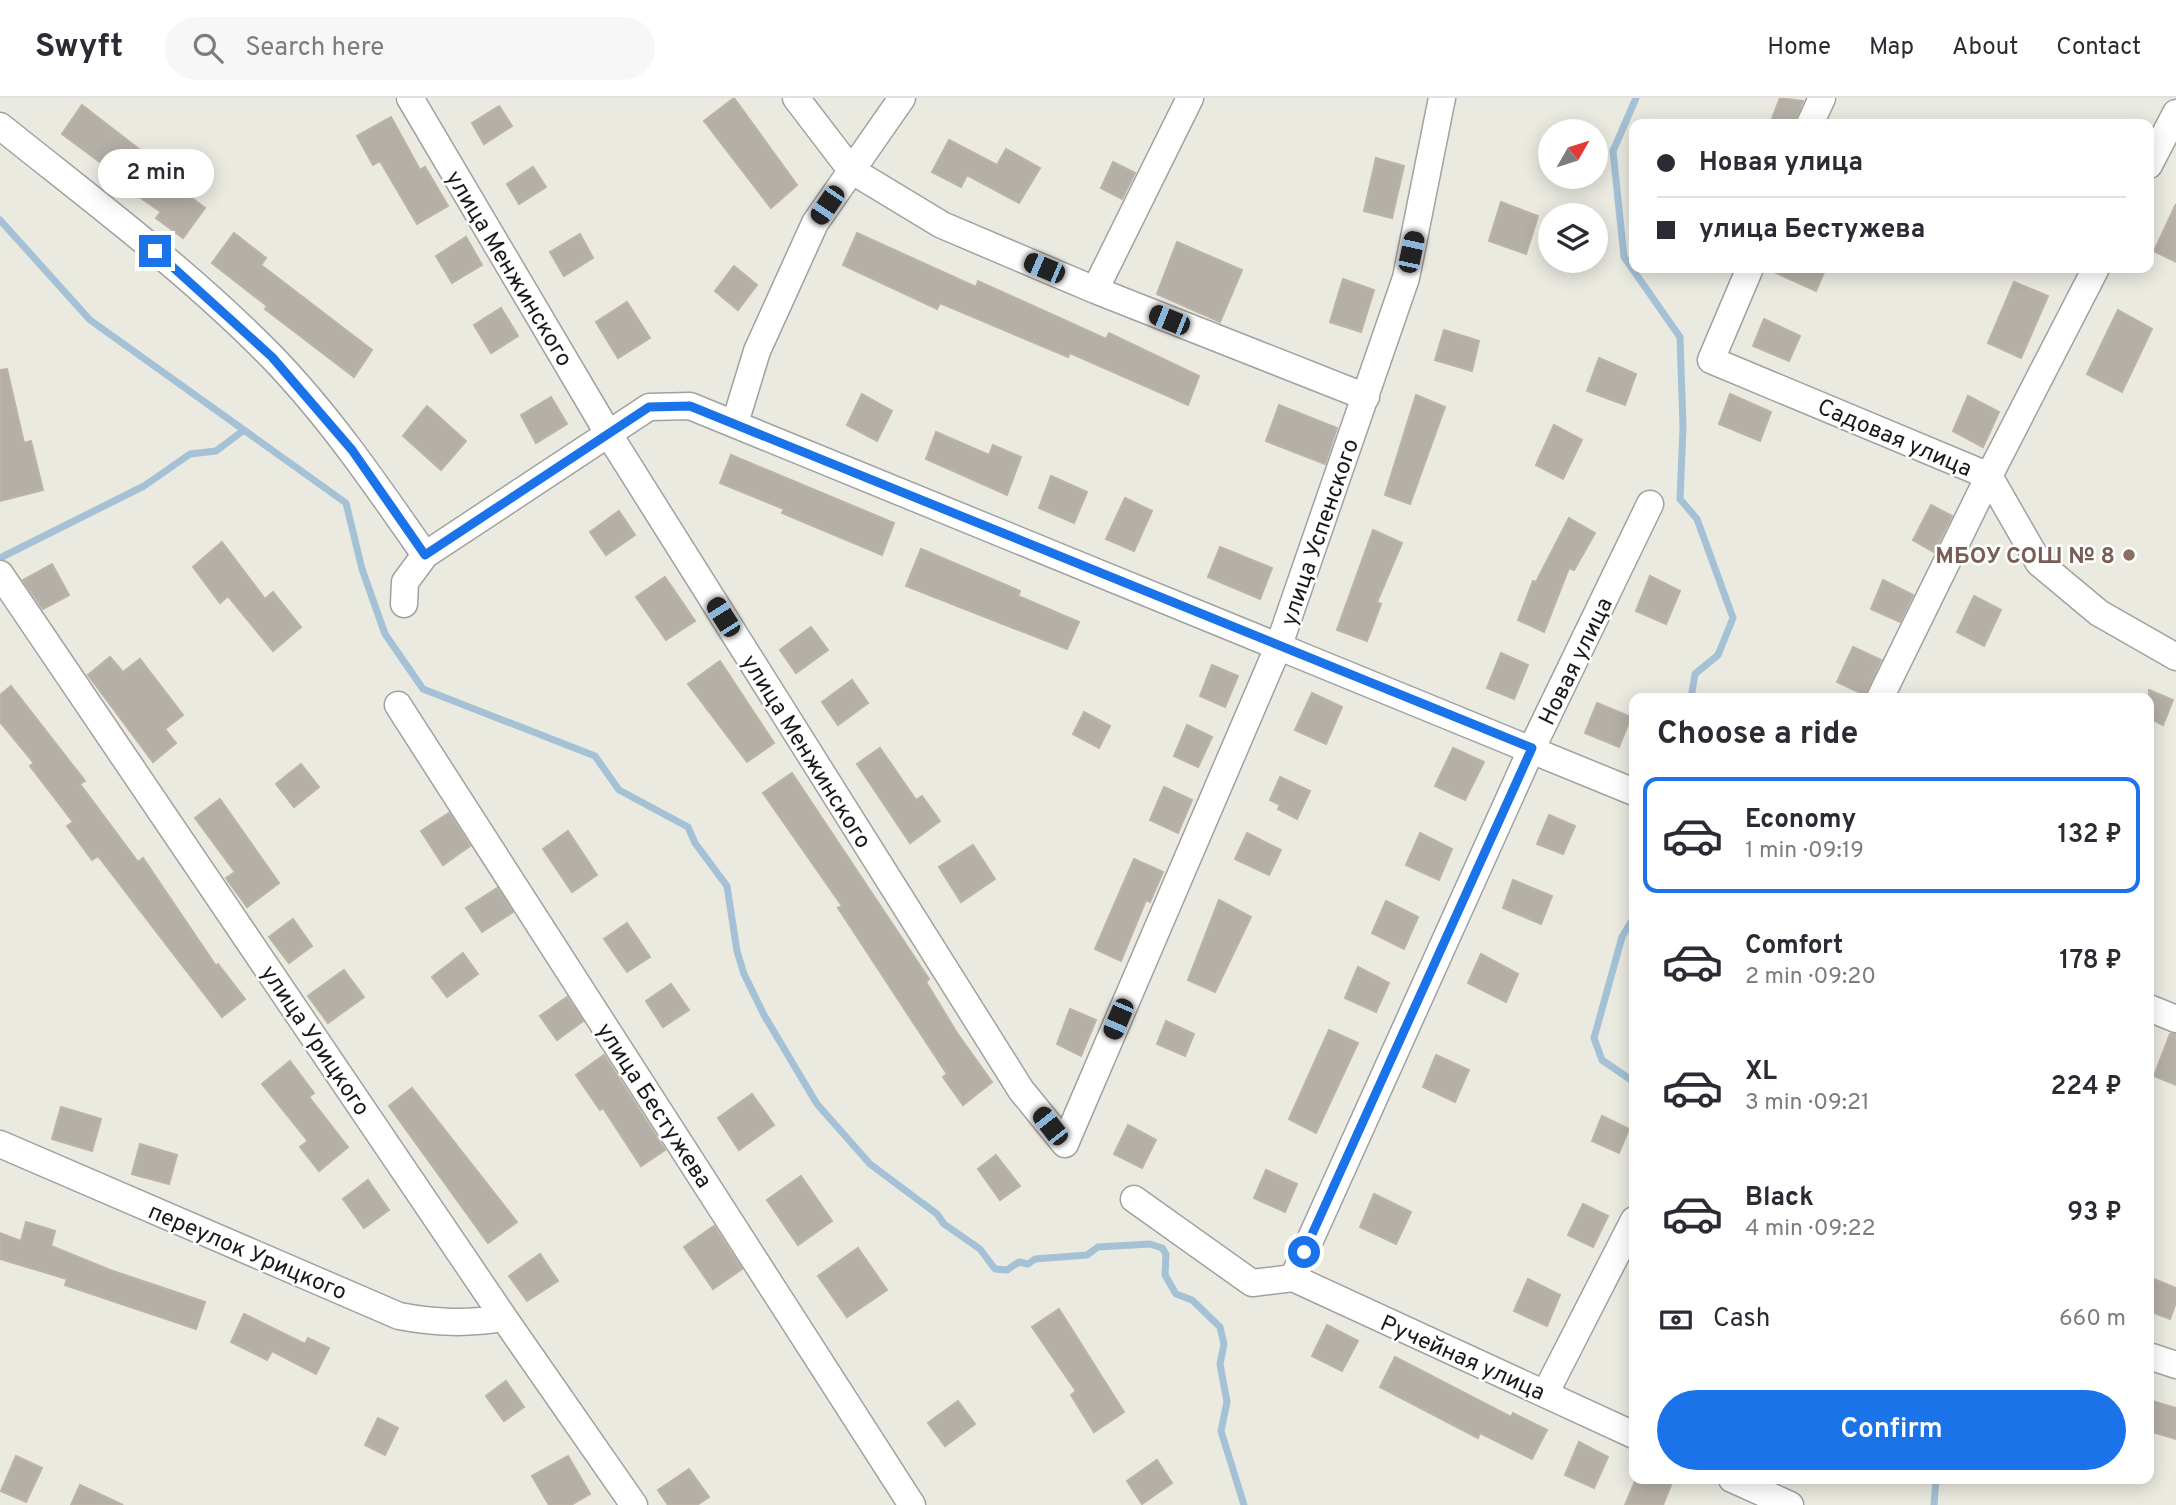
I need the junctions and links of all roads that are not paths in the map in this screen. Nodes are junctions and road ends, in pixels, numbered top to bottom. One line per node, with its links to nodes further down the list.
1 (410, 98): 17 (street, улица Менжинского)
2 (796, 98): 11 (street)
3 (902, 98): 11 (street)
4 (1190, 98): 14 (street)
5 (1442, 98): 15 (street, улица Успенского)
6 (1822, 98): 8 (street)
7 (2176, 113): 10 (street)
8 (1812, 119)
9 (0, 126): 20 (street)
10 (2154, 155)
11 (851, 170): 14 (street); 16 (street)
12 (1748, 273): 18 (street, Садовая улица)
13 (2093, 273): 18 (street)
14 (1095, 290): 15 (street)
15 (1366, 397): 23 (street, улица Успенского)
16 (735, 423): 17 (street); 23 (street)
17 (608, 433): 20 (street); 32 (street, улица Менжинского)
18 (1989, 476): 24 (street, Садовая улица); 25 (street)
19 (1650, 504): 27 (street, Новая улица)
20 (425, 555): 22 (street)
21 (0, 573): 36 (street, улица Урицкого)
22 (404, 604)
23 (1279, 645): 27 (street); 32 (street, улица Успенского)
24 (2176, 657)
25 (1882, 693)
26 (398, 705): 43 (street, улица Бестужева)
27 (1532, 748): 28 (street); 35 (street, Новая улица)
28 (1629, 790)
29 (2154, 1010): 30 (street)
30 (2176, 1019)
31 (0, 1144): 36 (street, переулок Урицкого)
32 (1065, 1144)
33 (1134, 1199): 35 (street)
34 (1629, 1230): 39 (street)
35 (1293, 1278): 39 (street, Ручейная улица)
36 (504, 1318): 42 (street, улица Урицкого)
37 (2154, 1358): 38 (street)
38 (2176, 1365)
39 (1545, 1394): 40 (street, Ручейная улица)
40 (1629, 1433)
41 (1743, 1484): 44 (street)
42 (634, 1505)
43 (912, 1505)
44 (1790, 1505)

